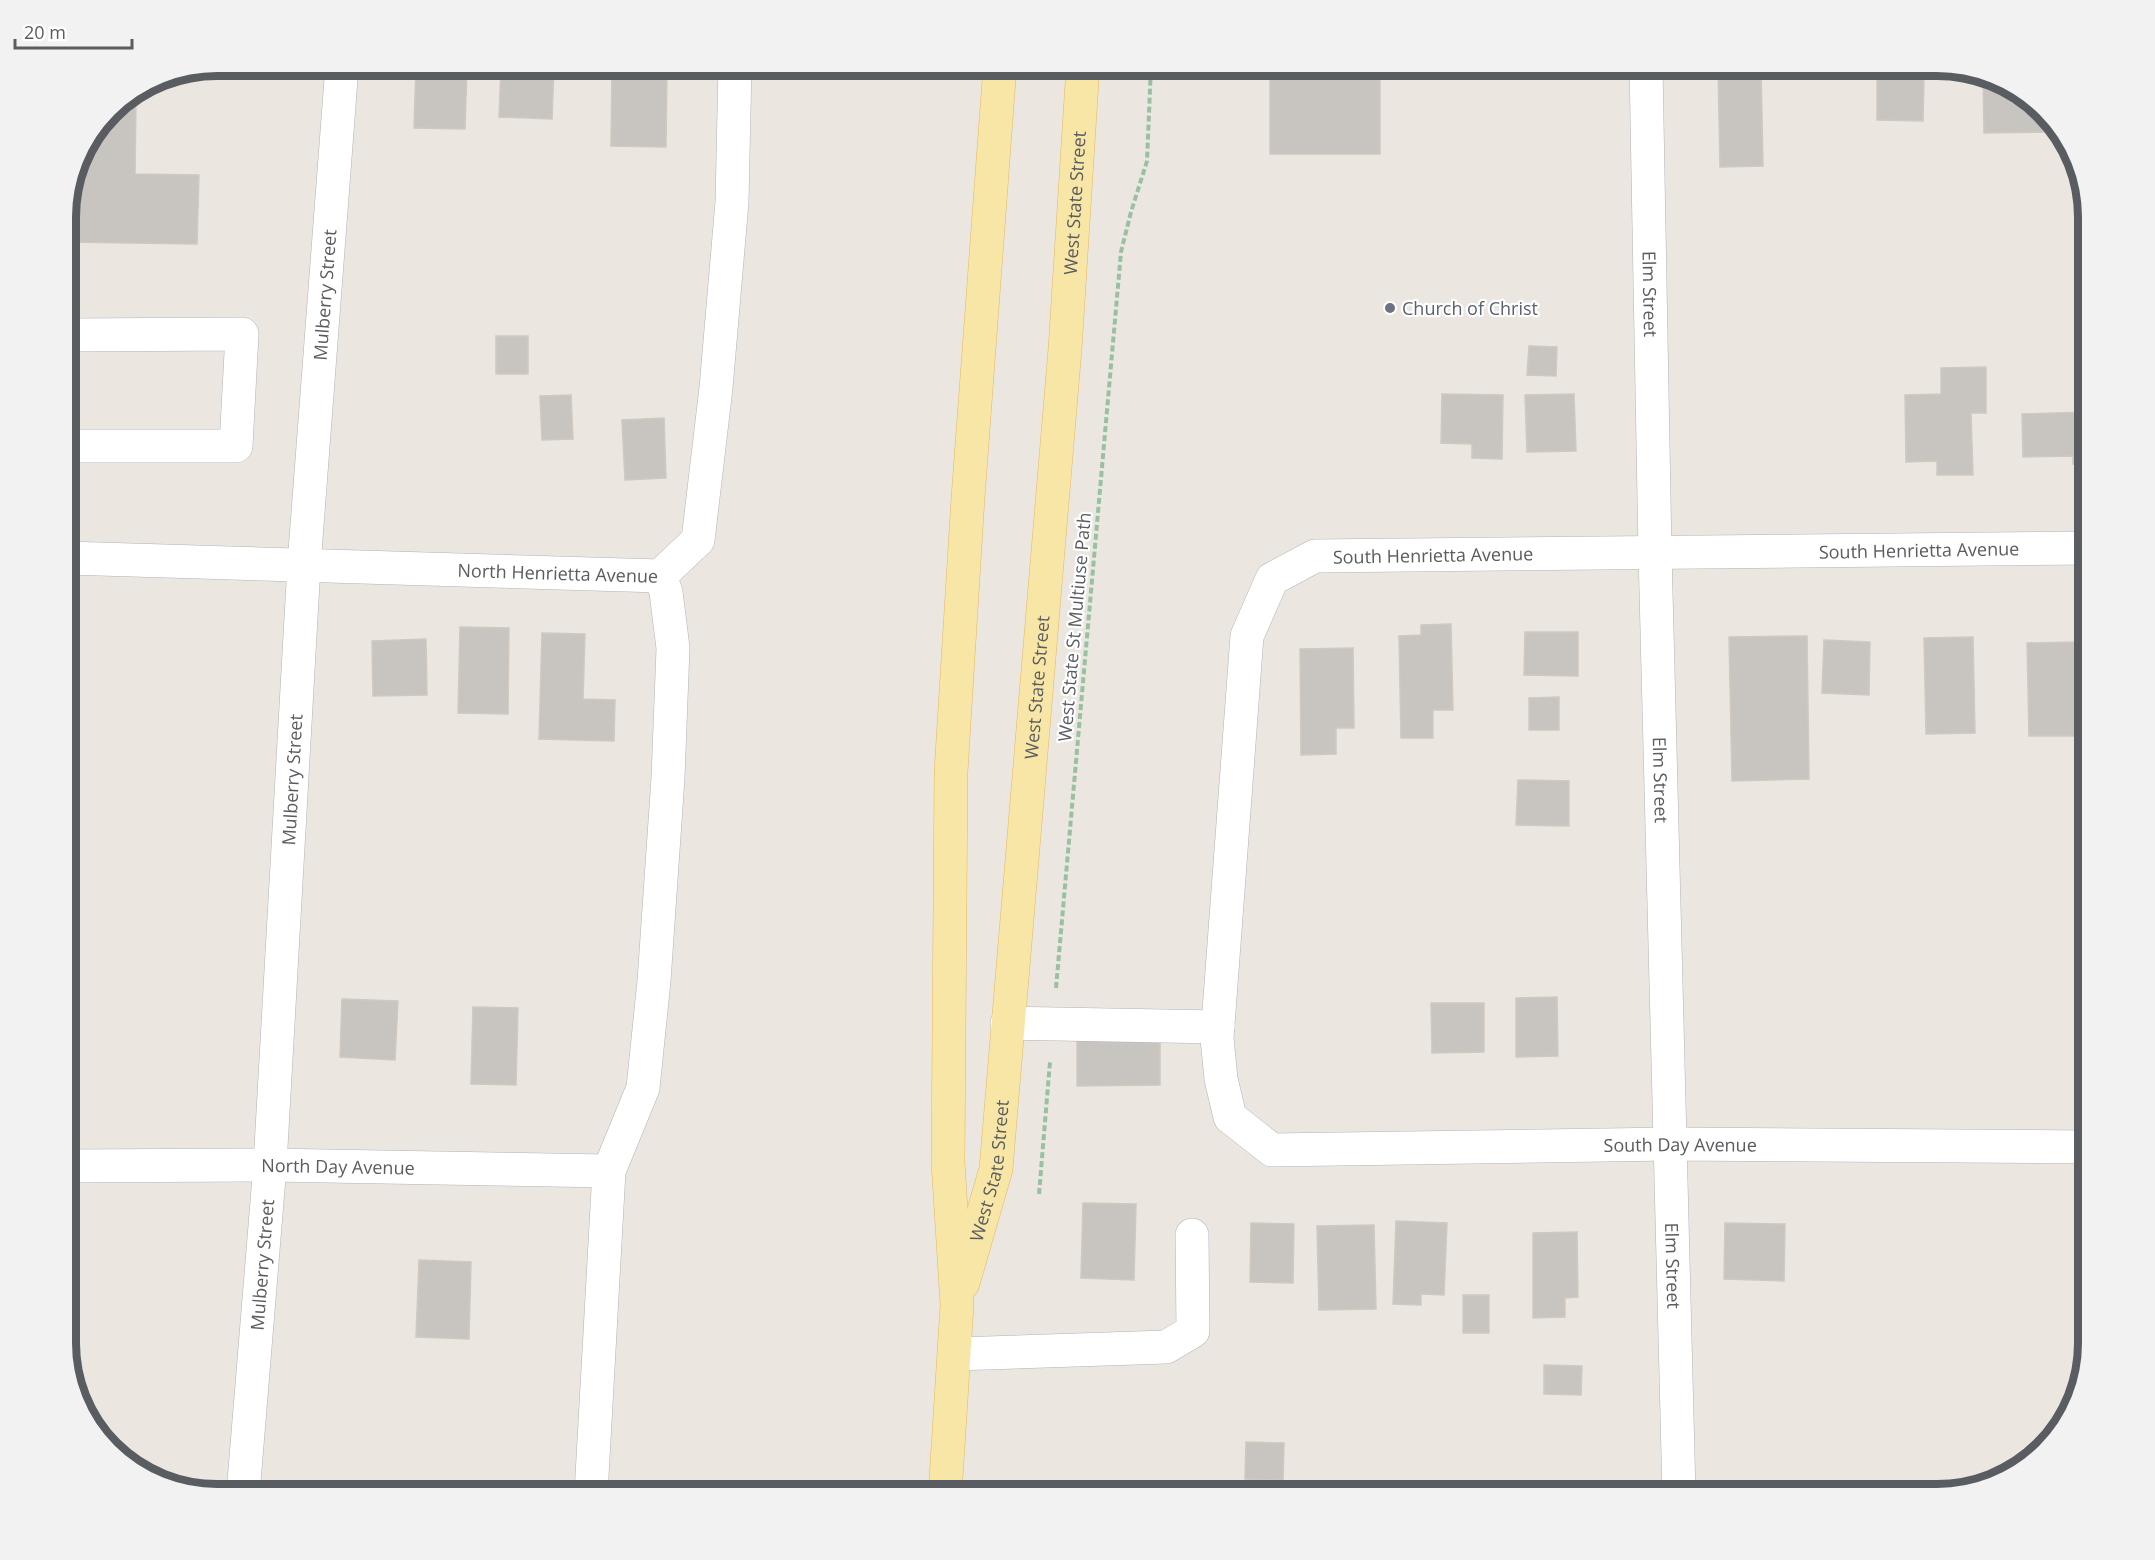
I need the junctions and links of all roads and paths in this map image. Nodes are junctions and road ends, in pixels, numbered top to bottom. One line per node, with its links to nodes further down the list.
1 (341, 76): 12 (street, Mulberry Street)
2 (735, 76): 13 (street)
3 (999, 76): 25 (main road, West State Street)
4 (1082, 76): 14 (main road, West State Street)
5 (1151, 76): 15 (path, West State St Multiuse Path)
6 (1646, 76): 10 (street, Elm Street)
7 (77, 335): 8 (street)
8 (77, 446)
9 (2078, 548): 10 (street, South Henrietta Avenue)
10 (1655, 552): 16 (street, South Henrietta Avenue); 17 (street, Elm Street)
11 (77, 558): 12 (street, North Henrietta Avenue)
12 (304, 565): 13 (street, North Henrietta Avenue); 20 (street, Mulberry Street)
13 (660, 576): 22 (street, North Henrietta Avenue)
14 (1007, 1023): 15 (street); 25 (main road, West State Street)
15 (1054, 1024): 16 (street); 23 (path, West State St Multiuse Path)
16 (1218, 1027): 19 (street, South Henrietta Avenue)
17 (1670, 1144): 18 (street, South Day Avenue); 19 (street, South Day Avenue); 30 (street, Elm Street)
18 (2078, 1147)
19 (1272, 1150)
20 (270, 1165): 21 (street, North Day Avenue); 22 (street, North Day Avenue); 27 (street, Mulberry Street)
21 (77, 1166)
22 (609, 1171): 28 (street, North Henrietta Avenue)
23 (1040, 1194)
24 (1192, 1235): 26 (street)
25 (957, 1305): 26 (main road, West State Street)
26 (955, 1354): 29 (main road, West State Street)
27 (244, 1484)
28 (592, 1484)
29 (946, 1484)
30 (1679, 1484)

